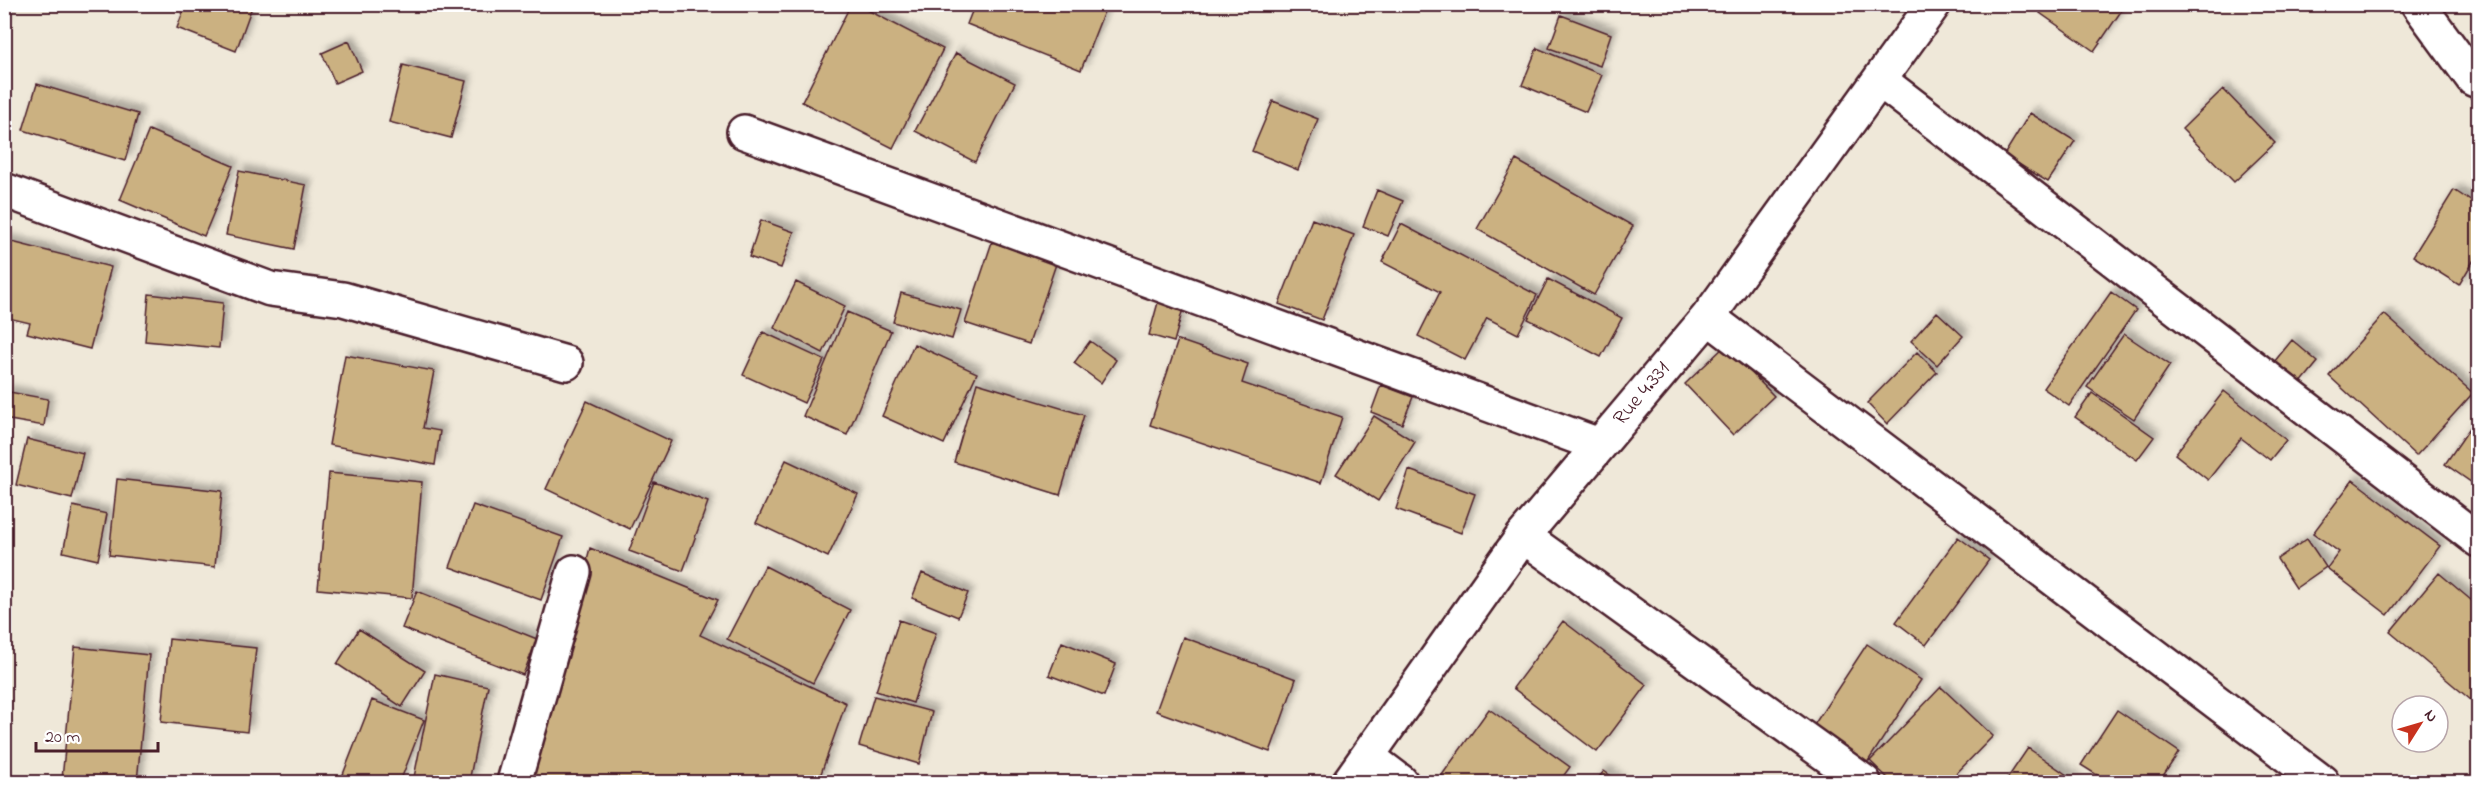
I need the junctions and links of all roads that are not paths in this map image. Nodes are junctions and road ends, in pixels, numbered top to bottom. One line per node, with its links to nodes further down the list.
1 (1934, 4): 3 (street, Rue 4.331)
2 (2418, 4): 4 (street)
3 (1881, 81): 7 (street, Rue 4.331); 11 (street)
4 (2478, 81)
5 (744, 132): 9 (street)
6 (4, 190): 8 (street)
7 (1708, 317): 9 (street, Rue 4.331); 18 (street)
8 (566, 363)
9 (1599, 445): 10 (street, Rue 4.331)
10 (1523, 537): 13 (street, Rue 4.331); 17 (street)
11 (2478, 540)
12 (574, 572): 14 (street)
13 (1368, 757): 15 (street, Rue 4.331); 16 (street)
14 (514, 783)
15 (1348, 783)
16 (1401, 783)
17 (1864, 783)
18 (2322, 783)

